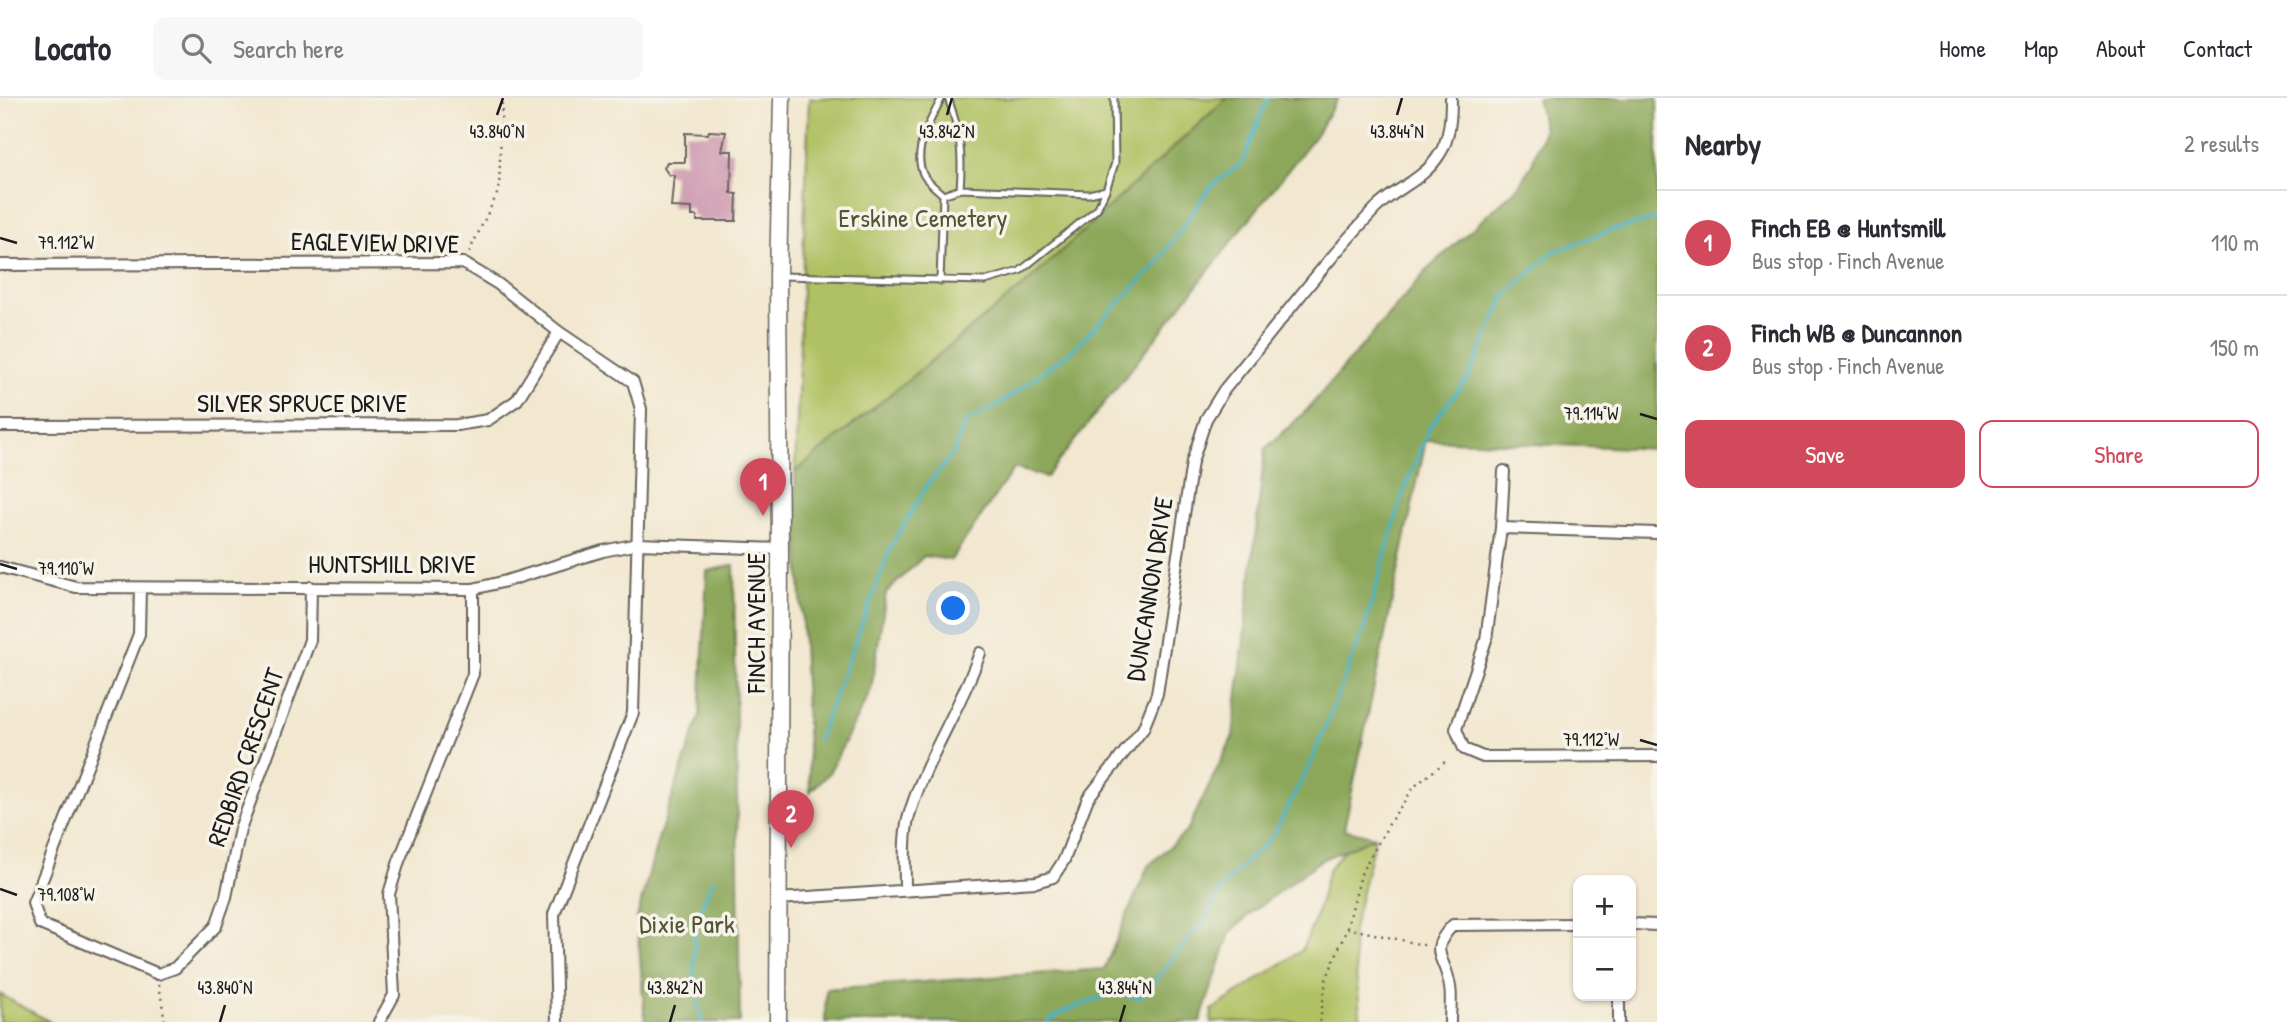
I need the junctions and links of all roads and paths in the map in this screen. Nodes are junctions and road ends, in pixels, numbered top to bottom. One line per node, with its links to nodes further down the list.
1 (502, 98): 10 (path)
2 (782, 98): 12 (main road, FINCH AVENUE)
3 (942, 98): 9 (lane)
4 (948, 98): 7 (lane)
5 (1114, 98): 8 (lane)
6 (1451, 98): 28 (street, DUNCANNON DRIVE)
7 (960, 189): 8 (lane); 9 (lane)
8 (1105, 190): 13 (lane)
9 (943, 195): 13 (lane)
10 (463, 262): 11 (street, EAGLEVIEW DRIVE); 14 (street, EAGLEVIEW DRIVE)
11 (0, 265)
12 (778, 276): 13 (lane); 20 (main road, FINCH AVENUE)
13 (940, 281)
14 (559, 332): 15 (street, SILVER SPRUCE DRIVE); 19 (street, EAGLEVIEW DRIVE)
15 (0, 426)
16 (1504, 471): 17 (street)
17 (1502, 528): 18 (street); 26 (street)
18 (1657, 533)
19 (638, 544): 20 (street, HUNTSMILL DRIVE); 24 (street, HUNTSMILL DRIVE); 39 (street, EAGLEVIEW DRIVE)
20 (780, 549): 29 (main road, FINCH AVENUE)
21 (0, 567): 23 (street, HUNTSMILL DRIVE)
22 (311, 587): 23 (street, HUNTSMILL DRIVE); 24 (street, HUNTSMILL DRIVE); 35 (street, REDBIRD CRESCENT)
23 (140, 588): 35 (street)
24 (473, 589): 38 (street)
25 (980, 653): 28 (street)
26 (1657, 756)
27 (1446, 761): 33 (path)
28 (905, 890): 29 (street, DUNCANNON DRIVE)
29 (778, 899): 40 (main road, FINCH AVENUE)
30 (1573, 924): 34 (street)
31 (1636, 924): 32 (street)
32 (1657, 925)
33 (1347, 928): 34 (path); 41 (path)
34 (1438, 948): 42 (street)
35 (158, 974): 37 (path)
36 (1619, 1001): 43 (street)
37 (165, 1022)
38 (379, 1022)
39 (557, 1022)
40 (778, 1022)
41 (1320, 1022)
42 (1450, 1022)
43 (1619, 1022)

